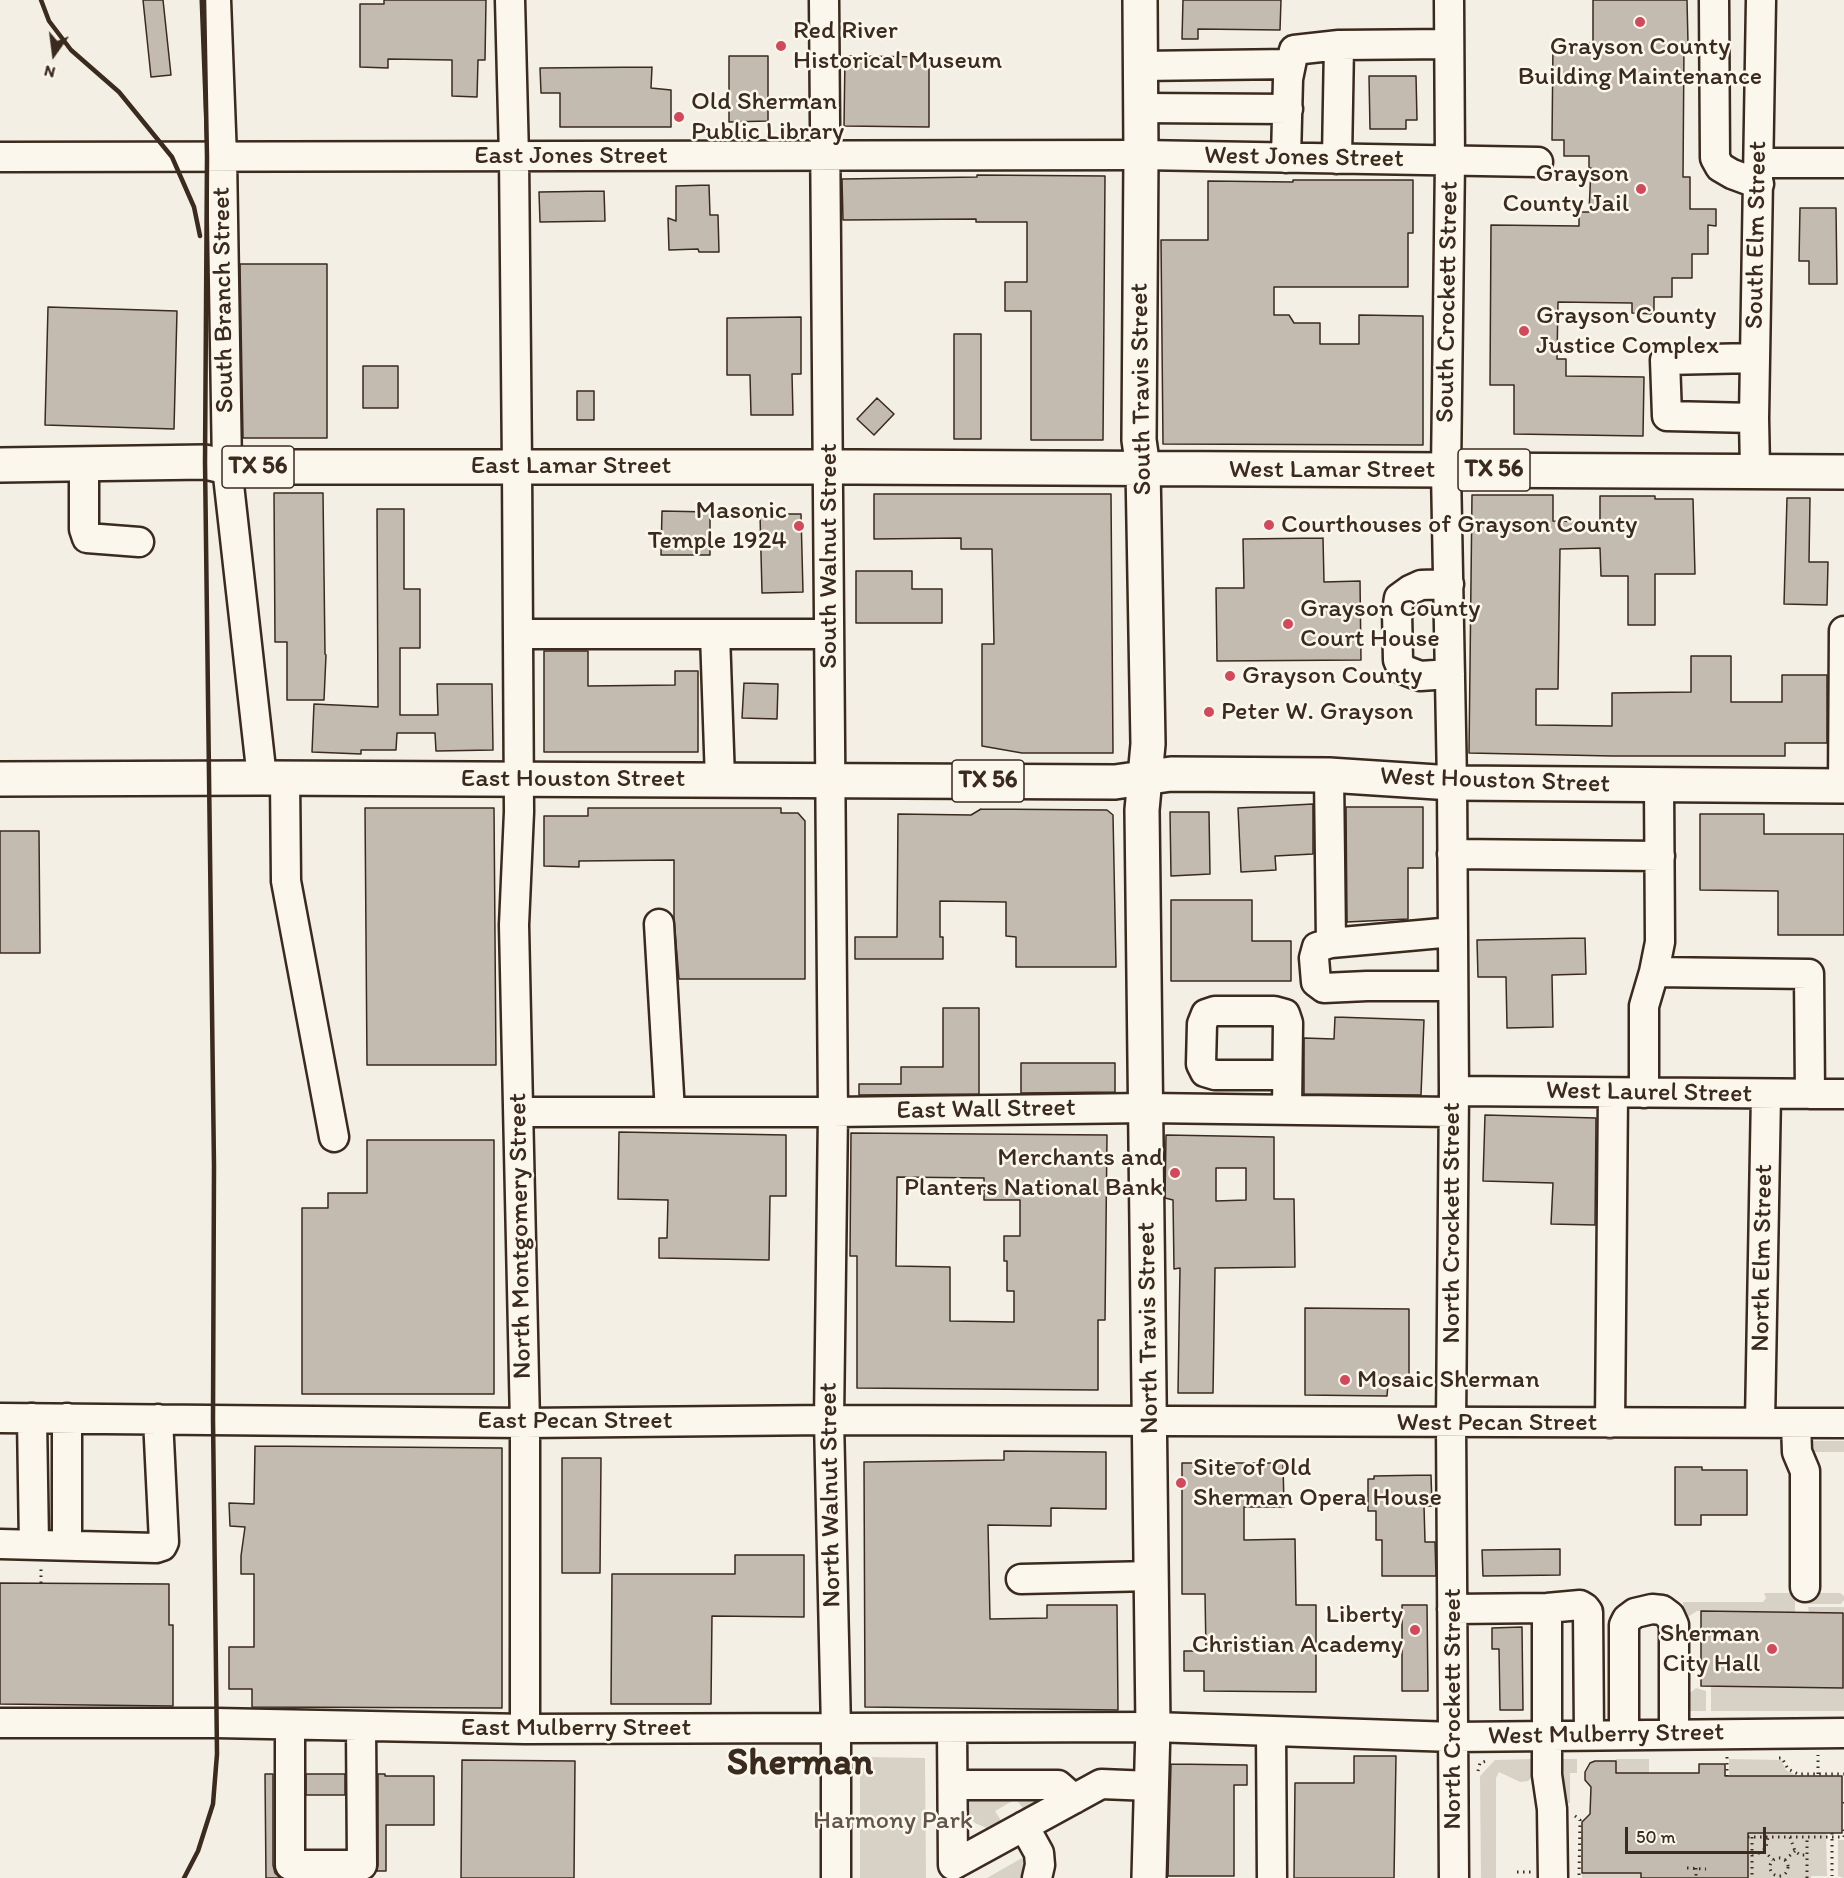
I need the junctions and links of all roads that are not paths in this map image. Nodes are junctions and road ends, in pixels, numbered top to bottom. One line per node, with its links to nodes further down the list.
1 (216, 0): 18 (street, South Branch Street)
2 (510, 0): 16 (street, North Montgomery Street)
3 (824, 0): 14 (street, South Walnut Street)
4 (1140, 0): 11 (main road, South Travis Street)
5 (1449, 0): 8 (street, South Crockett Street)
6 (1714, 0): 24 (street)
7 (1761, 0): 24 (street, South Elm Street)
8 (1449, 44): 9 (street); 21 (street, South Crockett Street)
9 (1339, 45): 10 (street); 20 (street)
10 (1291, 64): 11 (street); 13 (street)
11 (1140, 66): 12 (main road, South Travis Street)
12 (1141, 108): 13 (street); 15 (main road, South Travis Street)
13 (1288, 109): 19 (street)
14 (825, 155): 15 (street, East Jones Street); 16 (street, East Jones Street); 30 (street, South Walnut Street)
15 (1141, 155): 19 (street, West Jones Street); 32 (main road, South Travis Street)
16 (514, 157): 18 (street, East Jones Street); 29 (street, North Montgomery Street)
17 (0, 158): 18 (street, East Jones Street)
18 (222, 158): 31 (street, South Branch Street)
19 (1286, 158): 20 (street, West Jones Street)
20 (1336, 159): 21 (street, West Jones Street)
21 (1450, 161): 22 (street, West Jones Street); 34 (street, South Crockett Street)
22 (1538, 162)
23 (1844, 164): 24 (street)
24 (1759, 173): 25 (street, South Elm Street)
25 (1755, 358): 26 (street, South Elm Street); 26 (street)
26 (1754, 418): 33 (street, South Elm Street)
27 (84, 463): 28 (main road, East Lamar Street / TX 56); 31 (main road, East Lamar Street / TX 56); 36 (street)
28 (0, 465)
29 (518, 466): 30 (main road, East Lamar Street / TX 56); 31 (main road, East Lamar Street / TX 56); 39 (street, North Montgomery Street)
30 (829, 466): 32 (main road, East Lamar Street / TX 56); 41 (street, South Walnut Street)
31 (227, 467): 45 (street, South Branch Street)
32 (1143, 468): 34 (main road, West Lamar Street / TX 56); 44 (main road, South Travis Street)
33 (1755, 470): 34 (main road, West Lamar Street / TX 56); 35 (main road, West Lamar Street / TX 56)
34 (1446, 471): 37 (street, South Crockett Street)
35 (1844, 472)
36 (139, 542)
37 (1449, 584): 42 (street, South Crockett Street); 42 (street)
38 (1844, 632): 52 (street)
39 (518, 634): 40 (street); 47 (street, North Montgomery Street)
40 (715, 634): 41 (street); 48 (street)
41 (829, 634): 49 (street, South Walnut Street)
42 (1450, 674): 50 (street, South Crockett Street)
43 (1329, 775): 44 (main road, West Houston Street / TX 56); 50 (main road, West Houston Street / TX 56); 57 (street)
44 (1147, 777): 49 (main road, East Houston Street / TX 56); 67 (main road, North Travis Street)
45 (273, 778): 46 (main road, East Houston Street / TX 56); 47 (main road, East Houston Street / TX 56); 72 (street, South Branch Street)
46 (0, 779)
47 (519, 779): 48 (main road, East Houston Street / TX 56); 69 (street, North Montgomery Street)
48 (720, 780): 49 (main road, East Houston Street / TX 56)
49 (830, 781): 71 (street, South Walnut Street)
50 (1452, 783): 51 (main road, West Houston Street / TX 56); 53 (street, North Crockett Street)
51 (1659, 785): 52 (main road, West Houston Street / TX 56); 54 (street)
52 (1844, 786)
53 (1452, 854): 54 (street); 56 (street, North Crockett Street)
54 (1660, 856): 58 (street)
55 (659, 924): 70 (street)
56 (1453, 932): 57 (street); 59 (street, North Crockett Street)
57 (1331, 943): 59 (street)
58 (1654, 972): 62 (street); 64 (street)
59 (1453, 986): 66 (street, North Crockett Street)
60 (1287, 1075): 68 (street)
61 (1613, 1093): 62 (street, West Laurel Street); 66 (street, West Laurel Street); 82 (street)
62 (1644, 1093): 63 (street, West Laurel Street)
63 (1766, 1094): 64 (street, West Laurel Street); 79 (street, North Elm Street)
64 (1810, 1094): 65 (street, West Laurel Street)
65 (1844, 1094)
66 (1453, 1101): 68 (street, East Wall Street); 81 (street, North Crockett Street)
67 (1147, 1108): 68 (street, East Wall Street); 71 (street, East Wall Street); 78 (main road, North Travis Street)
68 (1287, 1110)
69 (519, 1112): 70 (street, East Wall Street); 80 (street, North Montgomery Street)
70 (670, 1112): 71 (street, East Wall Street)
71 (833, 1112): 77 (street, North Walnut Street)
72 (333, 1137)
73 (0, 1418): 74 (street, East Pecan Street)
74 (32, 1418): 75 (street, East Pecan Street); 86 (street)
75 (67, 1418): 76 (street, East Pecan Street); 87 (street)
76 (158, 1419): 80 (street, East Pecan Street); 87 (street)
77 (829, 1420): 78 (street, East Pecan Street); 80 (street, East Pecan Street); 101 (street, North Walnut Street)
78 (1151, 1421): 81 (street, West Pecan Street); 88 (main road, North Travis Street)
79 (1760, 1422): 82 (street, West Pecan Street); 83 (street, West Pecan Street)
80 (525, 1423): 100 (street, North Montgomery Street)
81 (1451, 1423): 82 (street, West Pecan Street); 92 (street, North Crockett Street)
82 (1610, 1423)
83 (1796, 1423): 84 (street, West Pecan Street); 90 (street)
84 (1844, 1423)
85 (0, 1544): 86 (street)
86 (34, 1545): 87 (street)
87 (67, 1545)
88 (1152, 1576): 89 (street); 98 (main road, North Travis Street)
89 (1021, 1579)
90 (1805, 1587)
91 (1547, 1608): 92 (street); 93 (street); 94 (street)
92 (1452, 1609): 108 (street, North Crockett Street)
93 (1588, 1690): 94 (street); 105 (street)
94 (1547, 1697): 107 (street)
95 (0, 1723): 96 (street, East Mulberry Street)
96 (290, 1725): 97 (street, East Mulberry Street); 97 (street)
97 (361, 1726): 100 (street, East Mulberry Street)
98 (1153, 1727): 99 (street, East Mulberry Street); 102 (street, West Mulberry Street); 110 (main road, North Travis Street)
99 (951, 1728): 101 (street, East Mulberry Street); 109 (street)
100 (525, 1729): 101 (street, East Mulberry Street)
101 (836, 1729): 115 (street, North Walnut Street)
102 (1271, 1731): 108 (street, West Mulberry Street); 118 (street)
103 (1844, 1733): 104 (street, West Mulberry Street)
104 (1674, 1734): 106 (street, West Mulberry Street); 106 (street)
105 (1589, 1735): 106 (street, West Mulberry Street); 107 (street, West Mulberry Street)
106 (1624, 1735)
107 (1547, 1736): 108 (street, West Mulberry Street); 112 (street)
108 (1454, 1737): 119 (street, North Crockett Street)
109 (953, 1785): 111 (street); 114 (street)
110 (1151, 1786): 111 (street); 117 (main road, North Travis Street)
111 (1074, 1799): 113 (street)
112 (1552, 1809): 120 (street); 121 (street)
113 (1024, 1826): 114 (street); 116 (street)
114 (953, 1871)
115 (836, 1878)
116 (1037, 1878)
117 (1149, 1878)
118 (1272, 1878)
119 (1454, 1878)
120 (1553, 1878)
121 (1569, 1878)

